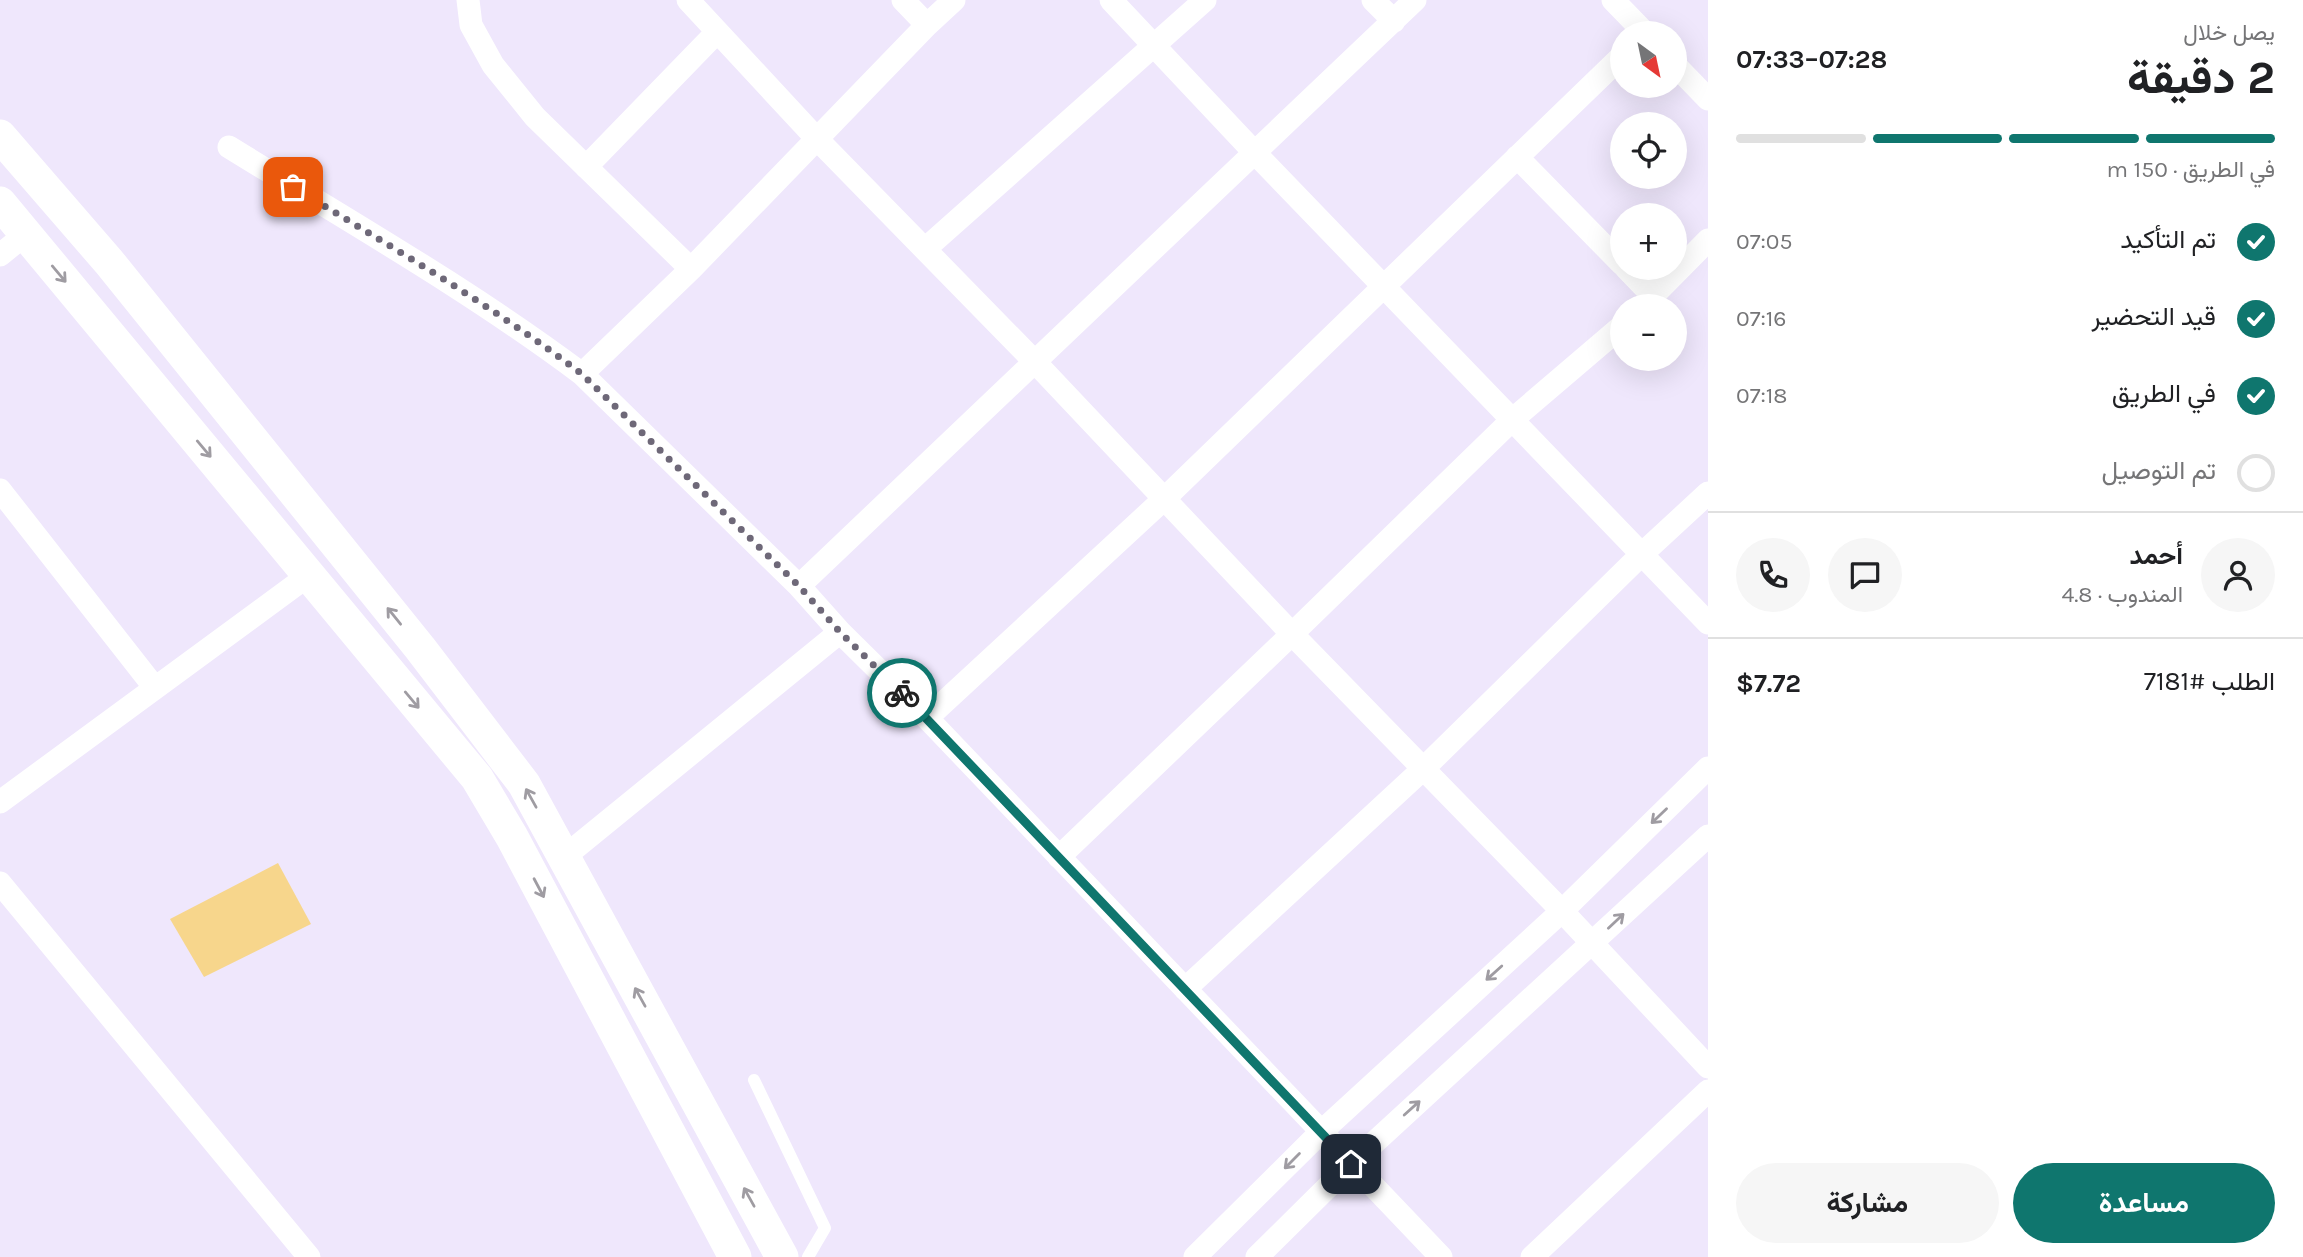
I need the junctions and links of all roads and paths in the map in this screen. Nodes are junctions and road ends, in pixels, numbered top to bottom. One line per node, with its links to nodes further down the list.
1 (468, 0): 23 (street)
2 (688, 0): 13 (street)
3 (903, 0): 12 (street)
4 (954, 0): 12 (street)
5 (1111, 0): 14 (street)
6 (1205, 0): 14 (street)
7 (1373, 0): 10 (street)
8 (1415, 0): 10 (street)
9 (1613, 0): 11 (street)
10 (1394, 21): 21 (street)
11 (1633, 21)
12 (927, 25): 19 (street)
13 (717, 32): 19 (street); 23 (street)
14 (1153, 45): 21 (street); 27 (street)
15 (1610, 68): 22 (street)
16 (1687, 77): 17 (street)
17 (1708, 99)
18 (0, 136): 53 (main road, one-way to 18)
19 (817, 139): 27 (street); 30 (street)
20 (229, 147): 35 (street)
21 (1255, 153): 31 (street); 34 (street)
22 (1517, 157): 28 (street); 31 (street)
23 (586, 167): 30 (street)
24 (0, 203): 25 (main road)
25 (26, 234): 29 (street); 41 (main road, one-way to 41)
26 (1708, 240): 32 (street)
27 (925, 249): 34 (street)
28 (1610, 252)
29 (0, 255)
30 (691, 269): 35 (street)
31 (1383, 286): 36 (street); 39 (street)
32 (1655, 294)
33 (1610, 336): 36 (street)
34 (1035, 362): 39 (street); 42 (street)
35 (582, 374): 42 (street)
36 (1512, 420): 40 (street); 45 (street)
37 (0, 490): 46 (street)
38 (1708, 493): 40 (street)
39 (1164, 499): 45 (street); 47 (street)
40 (1642, 554): 43 (street); 48 (street)
41 (309, 575): 46 (street); 64 (main road, one-way to 64)
42 (799, 586): 44 (street)
43 (1708, 623)
44 (840, 632): 47 (street); 53 (street)
45 (1292, 634): 48 (street); 52 (street)
46 (155, 688): 50 (street)
47 (927, 719): 52 (street)
48 (1423, 768): 55 (street); 57 (street)
49 (1708, 768): 55 (street, one-way to 55)
50 (0, 802)
51 (1708, 836): 56 (street, one-way to 51)
52 (1059, 856): 57 (street)
53 (565, 857): 65 (main road, one-way to 53)
54 (0, 883): 63 (street)
55 (1562, 911): 56 (street); 61 (street, one-way to 61)
56 (1592, 943): 58 (street); 62 (street, one-way to 56)
57 (1185, 989): 61 (street)
58 (1708, 1067)
59 (754, 1080): 66 (lane)
60 (1708, 1091): 70 (street)
61 (1321, 1132): 62 (street); 67 (street, one-way to 67)
62 (1351, 1164): 68 (street); 69 (street)
63 (309, 1257)
64 (735, 1257)
65 (782, 1257)
66 (808, 1257)
67 (1195, 1257)
68 (1257, 1257)
69 (1440, 1257)
70 (1532, 1257)

